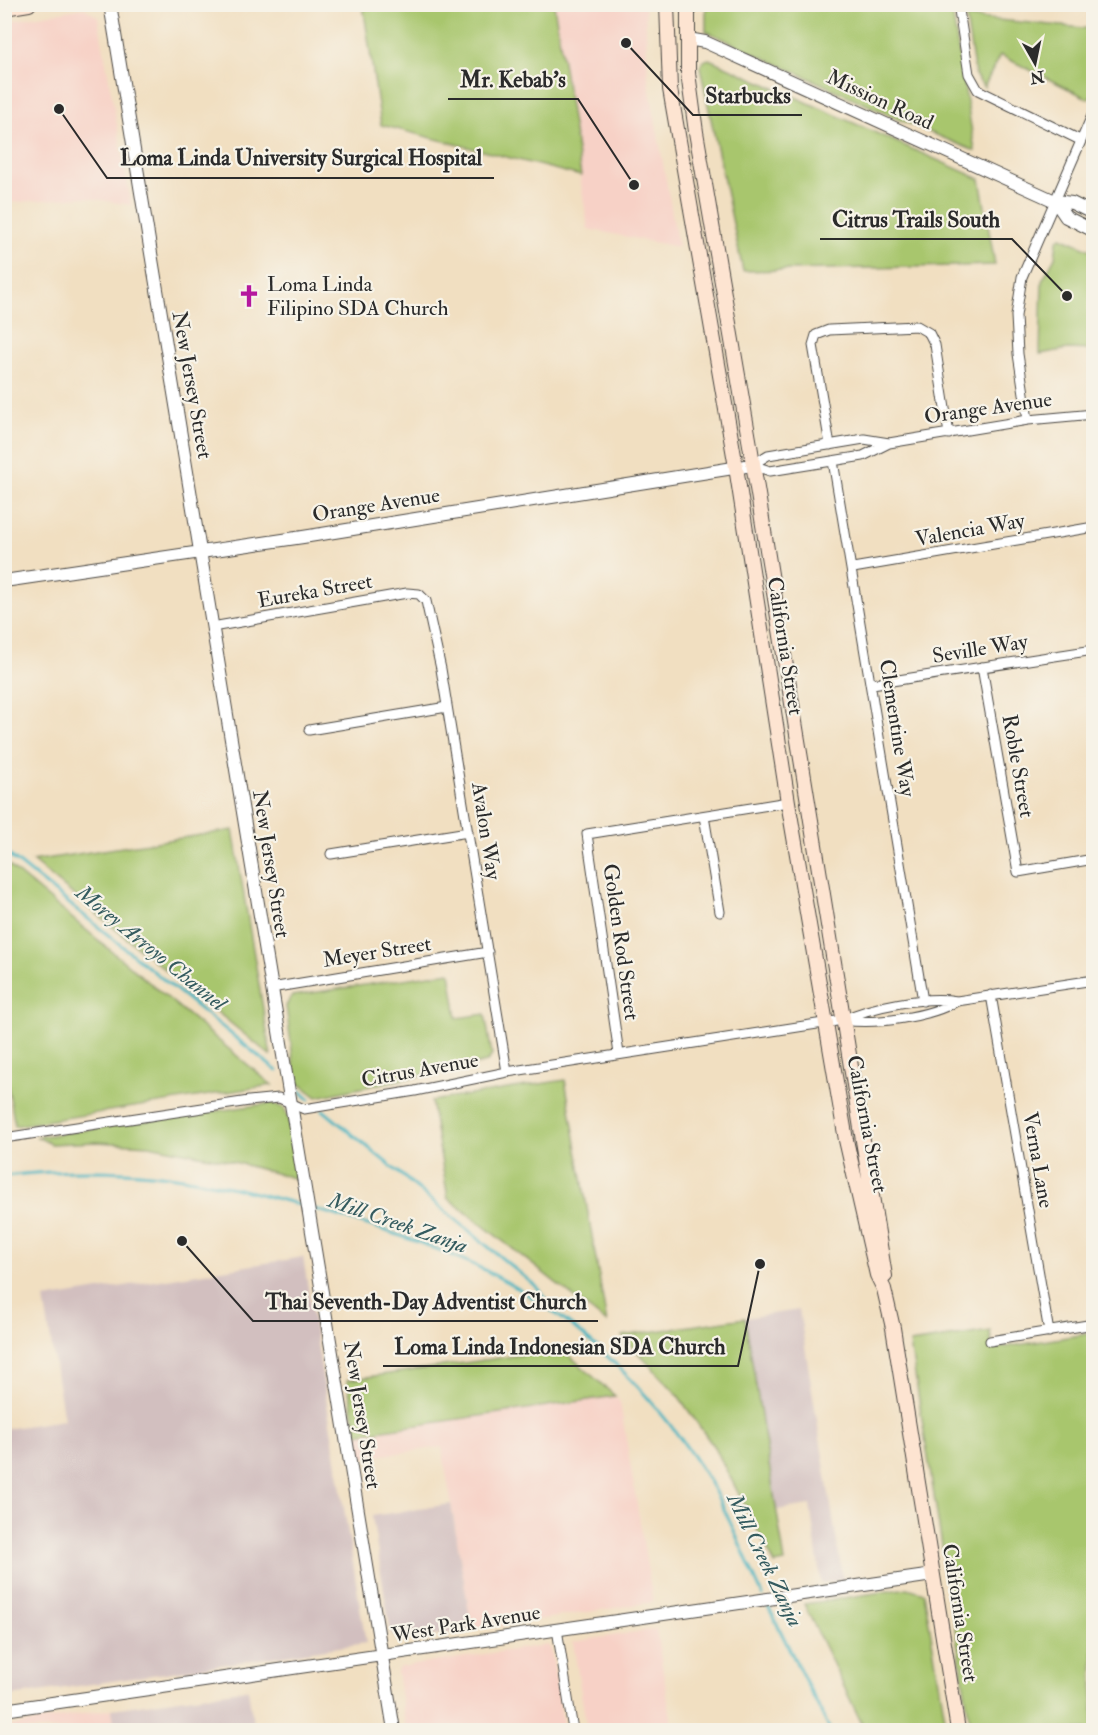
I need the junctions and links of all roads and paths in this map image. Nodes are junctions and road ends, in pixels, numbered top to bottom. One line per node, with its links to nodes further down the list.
1 (28, 4): 6 (main road)
2 (110, 4): 24 (street, New Jersey Street)
3 (667, 4): 11 (main road, California Street)
4 (688, 4): 7 (main road, California Street)
5 (958, 4): 9 (street)
6 (4, 8)
7 (688, 39): 10 (main road, California Street); 12 (street, Mission Road)
8 (1094, 111): 9 (street)
9 (1080, 140): 12 (street)
10 (698, 145): 11 (main road); 21 (main road, California Street)
11 (680, 148): 22 (main road, California Street)
12 (1055, 201): 13 (street, Mission Road); 14 (street, Mission Road); 16 (street)
13 (1094, 214)
14 (1094, 231)
15 (1094, 414): 16 (street, Orange Avenue)
16 (1028, 420): 17 (street, Orange Avenue)
17 (949, 434): 18 (street, Orange Avenue); 19 (street)
18 (889, 443): 19 (street, Orange Avenue); 20 (street, Orange Avenue)
19 (830, 445): 21 (street, Orange Avenue)
20 (833, 461): 21 (street, Orange Avenue); 25 (street, Clementine Way)
21 (752, 465): 22 (street, Orange Avenue); 46 (main road, California Street)
22 (736, 467): 24 (street, Orange Avenue); 34 (main road, California Street)
23 (1094, 526): 25 (street, Valencia Way)
24 (200, 552): 26 (street, Orange Avenue); 28 (street, New Jersey Street)
25 (853, 568): 31 (street, Clementine Way)
26 (4, 581)
27 (423, 597): 28 (street, Eureka Street); 32 (street, Avalon Way)
28 (212, 627): 42 (street, New Jersey Street)
29 (1093, 651): 30 (street, Seville Way)
30 (982, 667): 31 (street, Seville Way); 38 (street, Roble Street)
31 (872, 684): 44 (street, Clementine Way)
32 (447, 707): 33 (street); 36 (street, Avalon Way)
33 (309, 730)
34 (788, 802): 35 (street); 47 (main road, California Street)
35 (704, 816): 39 (street); 48 (street, Golden Rod Street)
36 (468, 832): 37 (street); 40 (street, Avalon Way)
37 (331, 854)
38 (1094, 859)
39 (720, 912)
40 (488, 952): 42 (street, Meyer Street); 49 (street, Avalon Way)
41 (1094, 980): 43 (street, Citrus Avenue)
42 (271, 988): 50 (street, New Jersey Street)
43 (991, 995): 45 (street, Citrus Avenue); 54 (street, Verna Lane)
44 (923, 1001): 45 (street, Citrus Avenue); 46 (street, Citrus Avenue)
45 (957, 1001): 46 (street, Citrus Avenue)
46 (843, 1020): 47 (street, Citrus Avenue); 52 (main road, California Street)
47 (827, 1022): 48 (street, Citrus Avenue); 52 (main road, California Street)
48 (620, 1054): 49 (street, Citrus Avenue)
49 (507, 1072): 50 (street, Citrus Avenue)
50 (291, 1102): 51 (street, Citrus Avenue); 58 (street, New Jersey Street)
51 (4, 1137)
52 (884, 1289): 56 (main road, California Street)
53 (1094, 1324): 54 (street)
54 (1049, 1332): 55 (street)
55 (990, 1341)
56 (933, 1575): 57 (street, West Park Avenue); 62 (main road, California Street)
57 (557, 1629): 58 (street, West Park Avenue); 61 (street)
58 (382, 1656): 59 (street, West Park Avenue); 60 (street, New Jersey Street)
59 (4, 1710)
60 (394, 1731)
61 (573, 1731)
62 (958, 1731)

